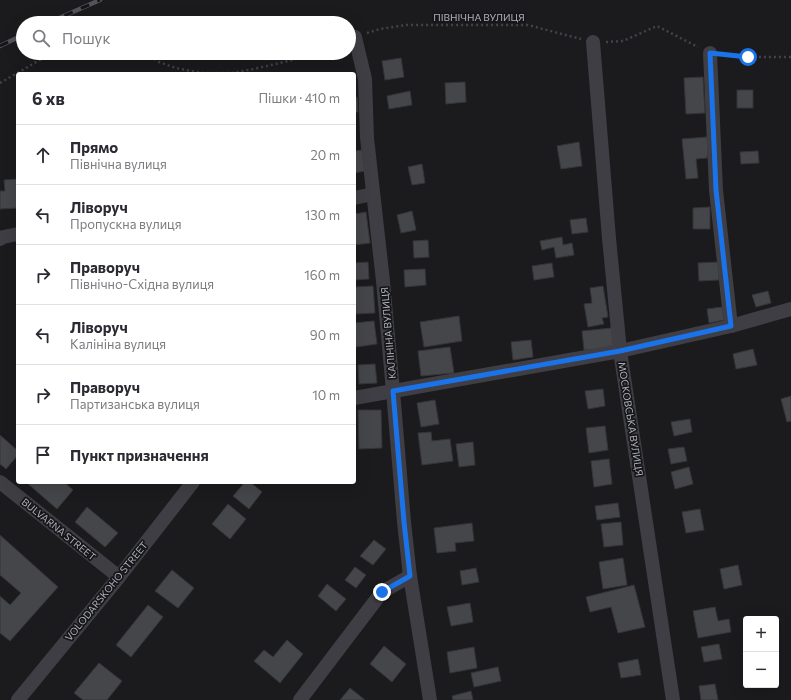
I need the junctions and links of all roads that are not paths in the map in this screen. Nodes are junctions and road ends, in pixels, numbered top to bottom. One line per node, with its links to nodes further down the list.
1 (356, 41): 4 (street, КАЛІНІНА ВУЛИЦЯ)
2 (593, 42): 10 (street, МОСКОВСЬКА ВУЛИЦЯ)
3 (710, 53): 9 (street)
4 (373, 194): 5 (street); 11 (street, КАЛІНІНА ВУЛИЦЯ)
5 (356, 198)
6 (16, 234): 7 (street)
7 (0, 239)
8 (791, 309): 9 (street)
9 (731, 326): 10 (street)
10 (620, 351): 11 (street); 20 (street, МОСКОВСЬКА ВУЛИЦЯ)
11 (393, 391): 12 (street); 15 (street, КАЛІНІНА ВУЛИЦЯ)
12 (356, 398)
13 (0, 482): 16 (street, BULVARNA STREET)
14 (191, 484): 16 (street, VOLODARSKOHO STREET)
15 (410, 576): 18 (street); 19 (street, КАЛІНІНА ВУЛИЦЯ)
16 (119, 577): 17 (street, VOLODARSKOHO STREET)
17 (18, 700)
18 (300, 700)
19 (430, 700)
20 (673, 700)

